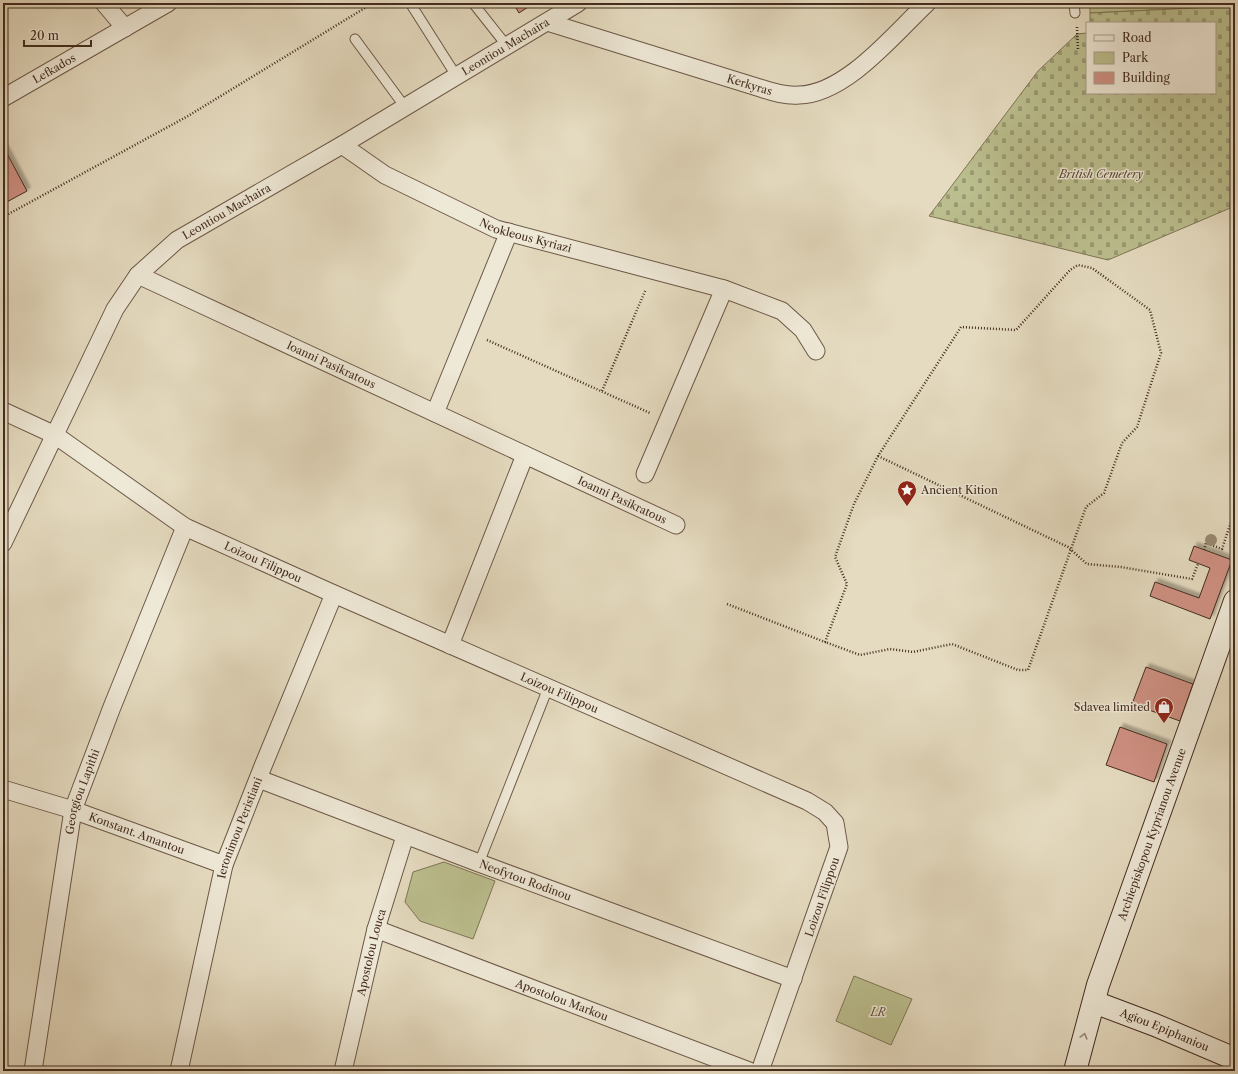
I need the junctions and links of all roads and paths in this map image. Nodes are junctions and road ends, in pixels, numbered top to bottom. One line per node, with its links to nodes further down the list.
1 (104, 3): 11 (street)
2 (168, 3): 11 (street, Lefkados)
3 (373, 3): 19 (path)
4 (473, 3): 13 (lane)
5 (578, 3): 10 (street, Leontiou Machaira)
6 (928, 3): 10 (street, Kerkyras)
7 (1074, 3): 9 (lane)
8 (412, 6): 15 (lane)
9 (1075, 13): 14 (path)
10 (548, 22): 13 (street, Leontiou Machaira)
11 (125, 28): 16 (street, Lefkados)
12 (355, 39): 17 (lane)
13 (507, 46): 15 (street, Leontiou Machaira)
14 (1078, 50)
15 (457, 76): 17 (street, Leontiou Machaira)
16 (3, 98)
17 (405, 108): 18 (street, Leontiou Machaira)
18 (342, 145): 20 (street, Neokleous Kyriazi); 22 (street, Leontiou Machaira)
19 (3, 217)
20 (509, 232): 21 (street, Neokleous Kyriazi); 24 (street)
21 (654, 270): 23 (street, Neokleous Kyriazi); 26 (path)
22 (138, 275): 28 (street, Ioanni Pasikratous); 30 (street, Leontiou Machaira)
23 (724, 289): 25 (street, Neokleous Kyriazi); 29 (street)
24 (468, 331): 26 (path); 28 (street)
25 (816, 351)
26 (602, 392): 29 (path)
27 (3, 411): 30 (street, Loizou Filippou)
28 (435, 413): 31 (street, Ioanni Pasikratous)
29 (668, 421): 33 (street)
30 (55, 435): 36 (street, Loizou Filippou); 37 (street, Leontiou Machaira)
31 (525, 454): 35 (street, Ioanni Pasikratous); 45 (street)
32 (878, 456): 38 (path); 38 (path); 44 (path)
33 (645, 474)
34 (1235, 523): 39 (path)
35 (676, 525)
36 (185, 527): 41 (street, Loizou Filippou); 49 (street, Georgiou Lapithi)
37 (3, 543)
38 (1071, 550): 40 (path); 44 (path)
39 (1204, 550)
40 (1198, 564)
41 (334, 594): 45 (street, Loizou Filippou); 47 (street, Ieronimou Peristiani)
42 (1235, 601): 55 (street, Archiepiskopou Kyprianou Avenue)
43 (727, 604): 44 (path)
44 (826, 642)
45 (450, 645): 46 (street, Loizou Filippou)
46 (548, 688): 51 (lane); 54 (street, Loizou Filippou)
47 (259, 779): 50 (street, Neofytou Rodinou); 52 (street, Ieronimou Peristiani)
48 (3, 788): 49 (street, Konstant. Amantou)
49 (73, 810): 52 (street, Konstant. Amantou); 57 (street, Georgiou Lapithi)
50 (405, 836): 51 (street, Neofytou Rodinou); 53 (street, Apostolou Louca)
51 (479, 863): 54 (street, Neofytou Rodinou)
52 (224, 865): 58 (street, Ieronimou Peristiani)
53 (376, 929): 59 (street, Apostolou Louca); 60 (street, Apostolou Markou)
54 (793, 979): 61 (street, Loizou Filippou)
55 (1094, 1002): 56 (street, Agiou Epiphaniou); 62 (street, Archiepiskopou Kyprianou Avenue, one-way to 55)
56 (1235, 1059)
57 (33, 1071)
58 (178, 1071)
59 (343, 1071)
60 (749, 1071)
61 (760, 1071)
62 (1075, 1071)

